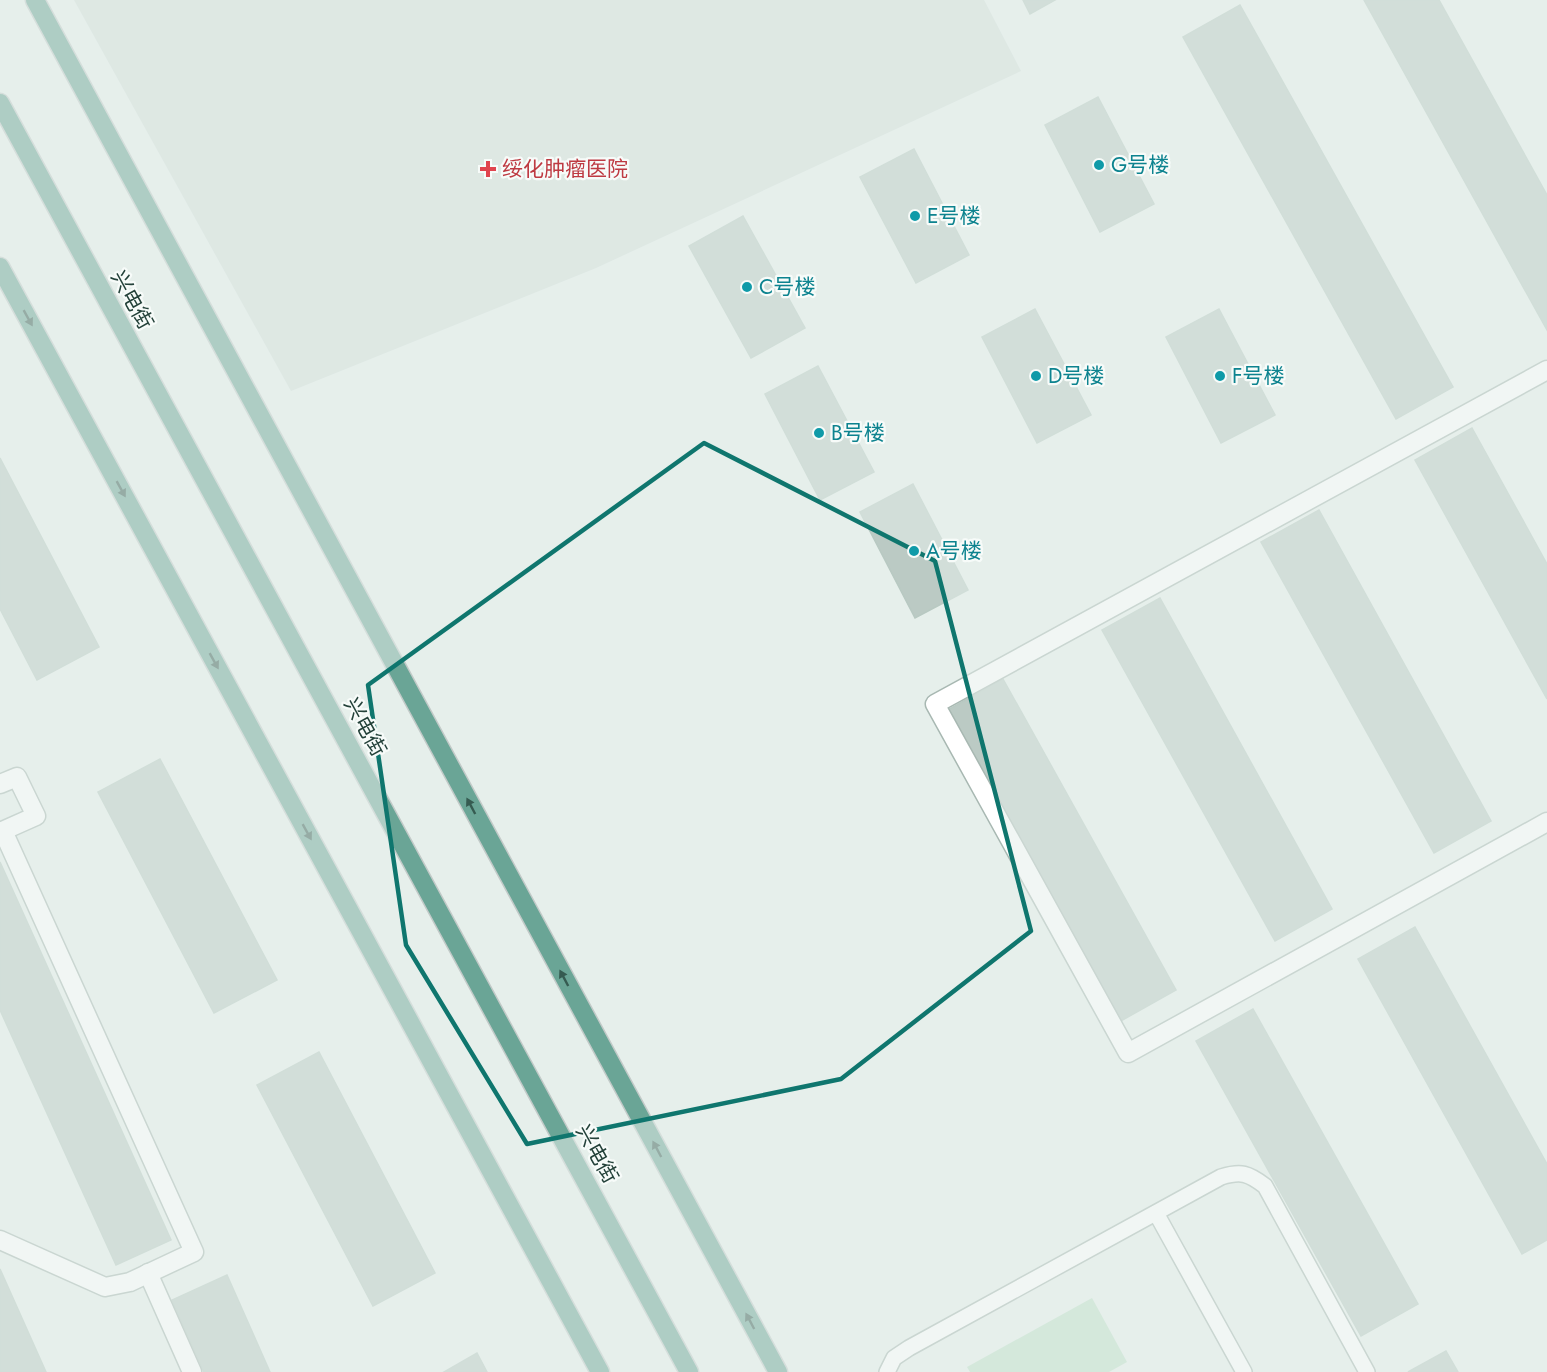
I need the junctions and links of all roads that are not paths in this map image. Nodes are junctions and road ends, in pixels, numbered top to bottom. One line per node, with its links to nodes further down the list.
1 (35, 0): 14 (main road, one-way to 1)
2 (0, 103): 13 (main road, 兴电街)
3 (0, 267): 12 (main road, one-way to 12)
4 (1547, 370): 6 (street)
5 (0, 784): 7 (street)
6 (1547, 822)
7 (1, 832): 10 (street)
8 (1156, 1213): 15 (lane); 16 (lane); 17 (lane)
9 (0, 1240): 10 (street)
10 (148, 1273): 11 (street)
11 (192, 1372)
12 (600, 1372)
13 (689, 1372)
14 (778, 1372)
15 (887, 1372)
16 (1244, 1372)
17 (1367, 1372)

